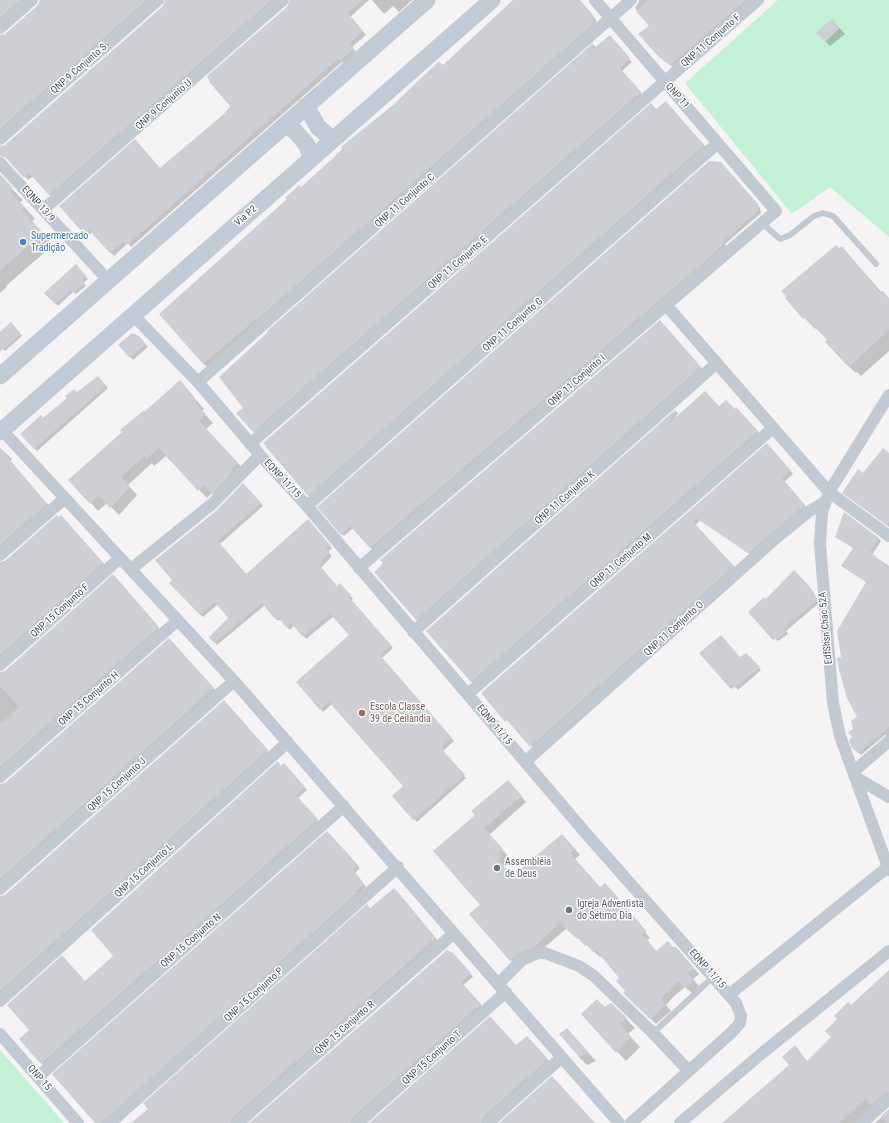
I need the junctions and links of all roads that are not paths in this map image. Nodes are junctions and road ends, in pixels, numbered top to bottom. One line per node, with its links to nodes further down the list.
1 (32, 0): 10 (street)
2 (158, 0): 14 (street, QNP 9 Conjunto S)
3 (283, 0): 20 (street, QNP 9 Conjunto U)
4 (427, 0): 12 (main road)
5 (492, 0): 15 (main road, Via P2)
6 (595, 0): 9 (street, QNP 11)
7 (631, 0): 9 (street, QNP 11 Conjunto C)
8 (758, 0): 11 (street, QNP 11 Conjunto F)
9 (610, 18): 11 (street, QNP 11); 28 (street, QNP 11 Conjunto C)
10 (0, 28)
11 (665, 81): 16 (street, QNP 11); 32 (street, QNP 11 Conjunto E)
12 (306, 106): 13 (main road); 15 (main road)
13 (285, 125): 17 (main road); 23 (main road)
14 (0, 139)
15 (333, 140): 17 (main road, Via P2)
16 (718, 143): 19 (street, QNP 11); 36 (street, QNP 11 Conjunto G)
17 (311, 159): 25 (main road, Via P2)
18 (0, 162): 20 (street, EQNP 13/9)
19 (759, 191): 21 (street, QNP 11 Conjunto I)
20 (44, 209): 23 (street, EQNP 13/9)
21 (762, 224): 22 (lane); 24 (street, QNP 11 Conjunto I)
22 (876, 264)
23 (108, 280): 27 (main road)
24 (666, 305): 26 (street); 40 (street, QNP 11 Conjunto I)
25 (133, 315): 28 (street, EQNP 11/15); 31 (main road, Via P2)
26 (717, 363): 30 (street); 43 (street, QNP 11 Conjunto K)
27 (0, 376)
28 (198, 382): 32 (street, EQNP 11/15)
29 (887, 402): 34 (street, EdfShsn Chac 52A)
30 (774, 428): 34 (street); 46 (street, QNP 11 Conjunto M)
31 (1, 431): 35 (street)
32 (250, 444): 33 (street, EQNP 11/15)
33 (260, 455): 36 (street, EQNP 11/15); 41 (street, EQNP 11/15)
34 (827, 496): 37 (street); 49 (street, QNP 11 Conjunto O); 50 (street, EdfShsn Chac 52A)
35 (64, 499): 38 (street); 39 (street)
36 (307, 506): 40 (street, EQNP 11/15)
37 (889, 536)
38 (0, 555)
39 (120, 558): 41 (street); 44 (street, QNP 15 Conjunto F)
40 (359, 568): 43 (street, EQNP 11/15)
41 (131, 569): 42 (street)
42 (178, 620): 45 (street); 51 (street, QNP 15 Conjunto H)
43 (413, 632): 46 (street, EQNP 11/15)
44 (0, 665)
45 (234, 681): 48 (street); 56 (street, QNP 15 Conjunto J)
46 (468, 694): 49 (street, EQNP 11/15)
47 (889, 741): 50 (street)
48 (288, 742): 53 (street); 62 (street, QNP 15 Conjunto L)
49 (526, 761): 59 (street, EQNP 11/15)
50 (854, 774): 52 (street); 55 (street, EdfShsn Chac 52A)
51 (0, 778)
52 (889, 797)
53 (344, 806): 54 (street); 67 (street, QNP 15 Conjunto N)
54 (398, 867): 57 (street); 70 (street, QNP 15 Conjunto P)
55 (889, 868): 61 (street)
56 (0, 889)
57 (453, 934): 60 (street); 71 (street, QNP 15 Conjunto R)
58 (889, 951): 76 (street)
59 (714, 976): 61 (street, EQNP 11/15); 63 (lane)
60 (502, 988): 63 (street); 65 (street); 72 (street, QNP 15 Conjunto T)
61 (730, 994): 66 (street, EQNP 11/15)
62 (0, 1001)
63 (653, 1033): 66 (street)
64 (0, 1034): 67 (street, QNP 15)
65 (561, 1058): 73 (street); 74 (street)
66 (689, 1071): 75 (street, EQNP 11/15)
67 (38, 1076): 69 (street, QNP 15)
68 (889, 1099): 77 (street)
69 (78, 1123)
70 (110, 1123)
71 (238, 1123)
72 (358, 1123)
73 (488, 1123)
74 (619, 1123)
75 (631, 1123)
76 (680, 1123)
77 (862, 1123)

